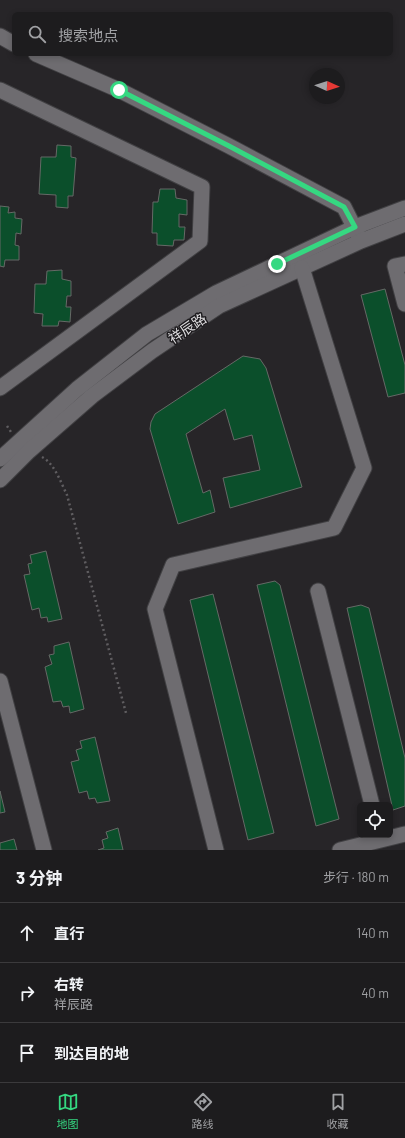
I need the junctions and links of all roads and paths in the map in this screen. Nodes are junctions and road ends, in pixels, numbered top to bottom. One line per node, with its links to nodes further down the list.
1 (0, 36): 2 (street)
2 (12, 43)
3 (41, 56): 7 (street)
4 (0, 90): 12 (street)
5 (405, 208): 7 (street, 祥辰路)
6 (405, 224): 8 (street, 祥辰路)
7 (355, 227): 8 (street); 14 (street, 祥辰路)
8 (361, 241): 10 (street, 祥辰路)
9 (405, 264): 11 (street)
10 (302, 268): 14 (street, 祥辰路); 25 (street)
11 (405, 304)
12 (0, 388)
13 (7, 426): 14 (path)
14 (24, 446): 15 (street, 祥辰路); 16 (street, 祥辰路); 19 (path)
15 (0, 459)
16 (0, 480)
17 (318, 591): 20 (street)
18 (0, 681): 24 (street)
19 (126, 713)
20 (371, 802)
21 (405, 834): 22 (street)
22 (393, 835)
23 (377, 838): 26 (street)
24 (44, 850)
25 (216, 850)
26 (340, 850)

